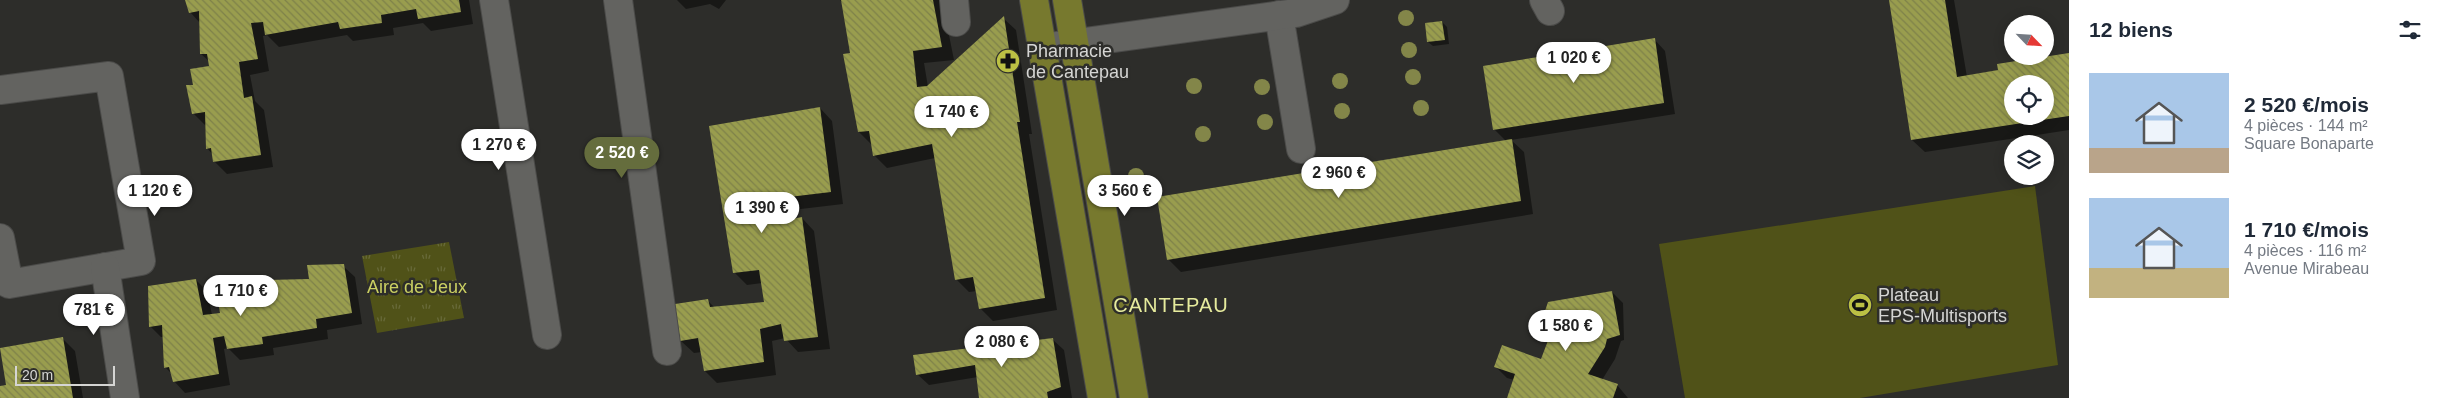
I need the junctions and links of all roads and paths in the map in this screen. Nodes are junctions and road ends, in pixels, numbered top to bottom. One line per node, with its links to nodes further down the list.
1 (494, 0): 13 (street)
2 (618, 0): 14 (street)
3 (1034, 0): 8 (main road)
4 (1067, 0): 7 (main road)
5 (1335, 0): 6 (street)
6 (1280, 15): 7 (street); 10 (street)
7 (1074, 42): 8 (street); 17 (main road)
8 (1041, 48): 16 (main road)
9 (0, 90): 12 (street)
10 (1301, 149)
11 (0, 238): 12 (street)
12 (106, 268): 15 (street)
13 (547, 335)
14 (668, 351)
15 (125, 398)
16 (1102, 398)
17 (1134, 398)

